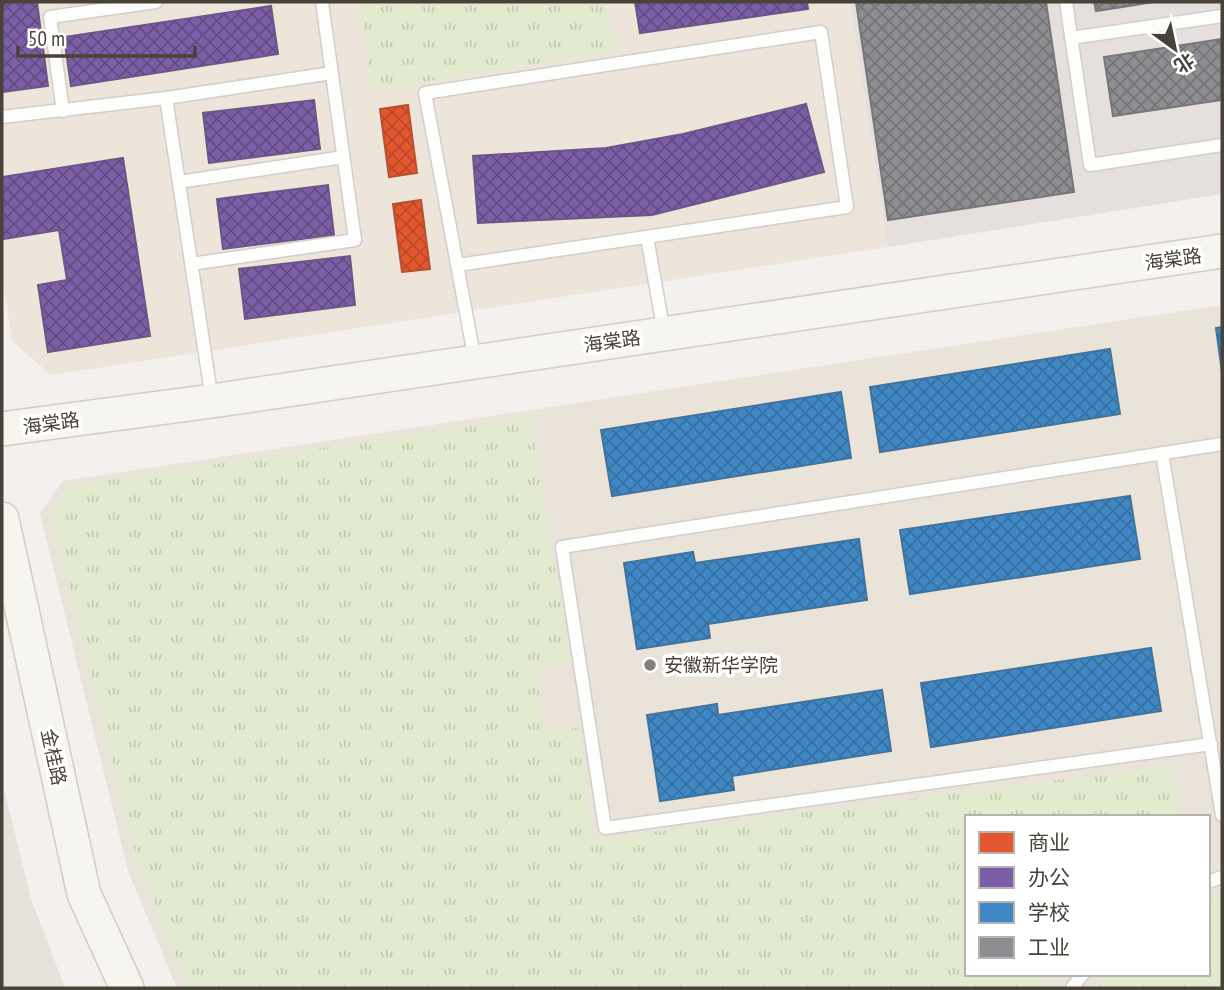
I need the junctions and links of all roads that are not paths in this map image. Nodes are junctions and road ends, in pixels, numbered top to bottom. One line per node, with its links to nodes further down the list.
1 (48, 2): 6 (lane)
2 (156, 2): 6 (lane)
3 (322, 2): 8 (lane)
4 (1066, 2): 7 (lane)
5 (1222, 16): 7 (lane)
6 (50, 17): 10 (lane)
7 (1071, 38): 12 (lane)
8 (332, 73): 9 (lane); 13 (lane)
9 (166, 99): 10 (lane); 14 (lane)
10 (63, 111): 11 (lane)
11 (2, 117)
12 (1222, 145)
13 (343, 157): 14 (lane); 17 (lane)
14 (179, 182): 17 (lane)
15 (647, 237): 18 (lane); 18 (lane); 19 (lane)
16 (1222, 251): 19 (street, 海棠路)
17 (191, 264): 21 (lane)
18 (457, 265): 20 (lane)
19 (664, 334): 20 (street, 海棠路)
20 (475, 361): 21 (street, 海棠路)
21 (212, 401): 22 (street, 海棠路)
22 (2, 429)
23 (1222, 444): 24 (lane)
24 (1162, 453): 27 (lane); 28 (lane)
25 (2, 519): 30 (street, 金桂路)
26 (1222, 724): 27 (lane)
27 (1208, 727): 28 (lane)
28 (1211, 744): 29 (lane)
29 (1222, 815)
30 (127, 988)

